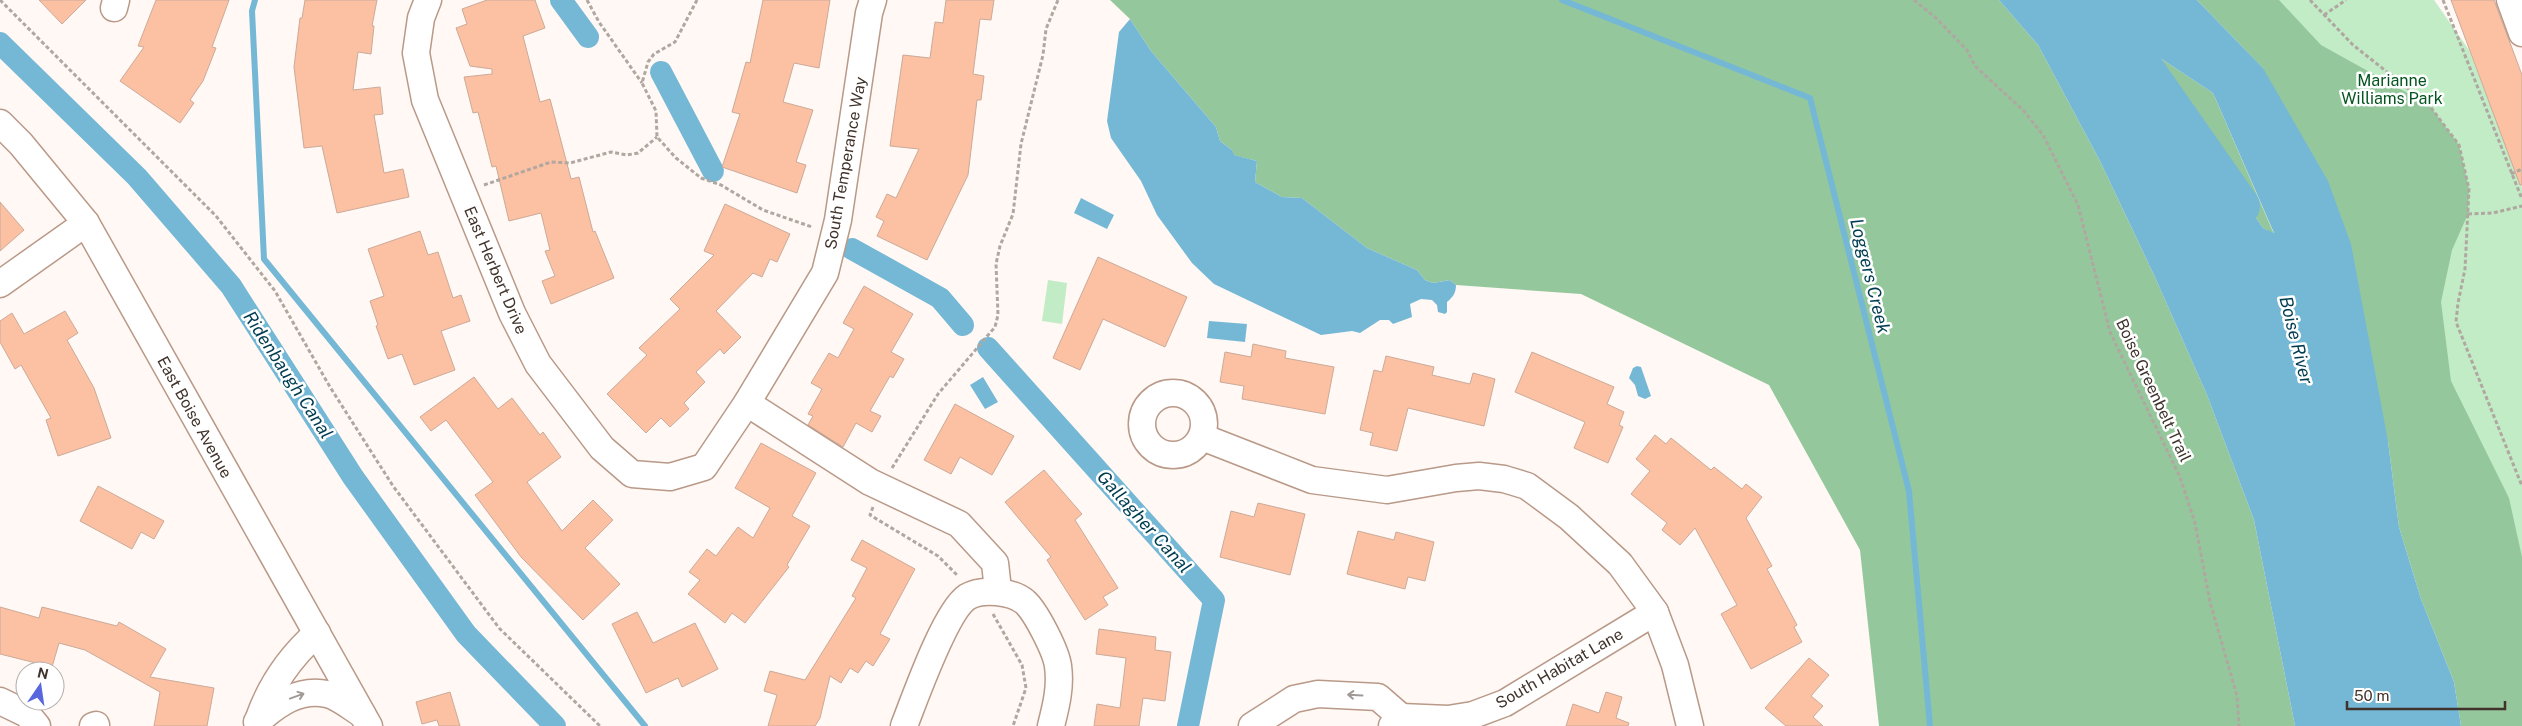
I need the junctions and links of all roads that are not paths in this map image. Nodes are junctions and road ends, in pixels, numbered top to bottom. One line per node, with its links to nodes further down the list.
1 (428, 0): 10 (street, East Herbert Drive)
2 (873, 0): 8 (street, South Temperance Way)
3 (2510, 0): 4 (street)
4 (2522, 33)
5 (0, 123): 6 (street, East Boise Avenue)
6 (86, 223): 7 (street); 13 (street, East Boise Avenue)
7 (0, 284)
8 (747, 403): 10 (street, South Temperance Way); 11 (street)
9 (1202, 437): 12 (street)
10 (670, 477)
11 (994, 600): 19 (street); 20 (street)
12 (1655, 612): 16 (street, South Habitat Lane); 22 (street)
13 (317, 633): 15 (street, East Boise Avenue); 17 (street)
14 (0, 701): 18 (street)
15 (366, 720): 17 (street, one-way to 15)
16 (1397, 721): 21 (street, South Habitat Lane, one-way to 21)
17 (257, 724)
18 (37, 726)
19 (904, 726)
20 (1051, 726)
21 (1252, 726)
22 (1690, 726)

